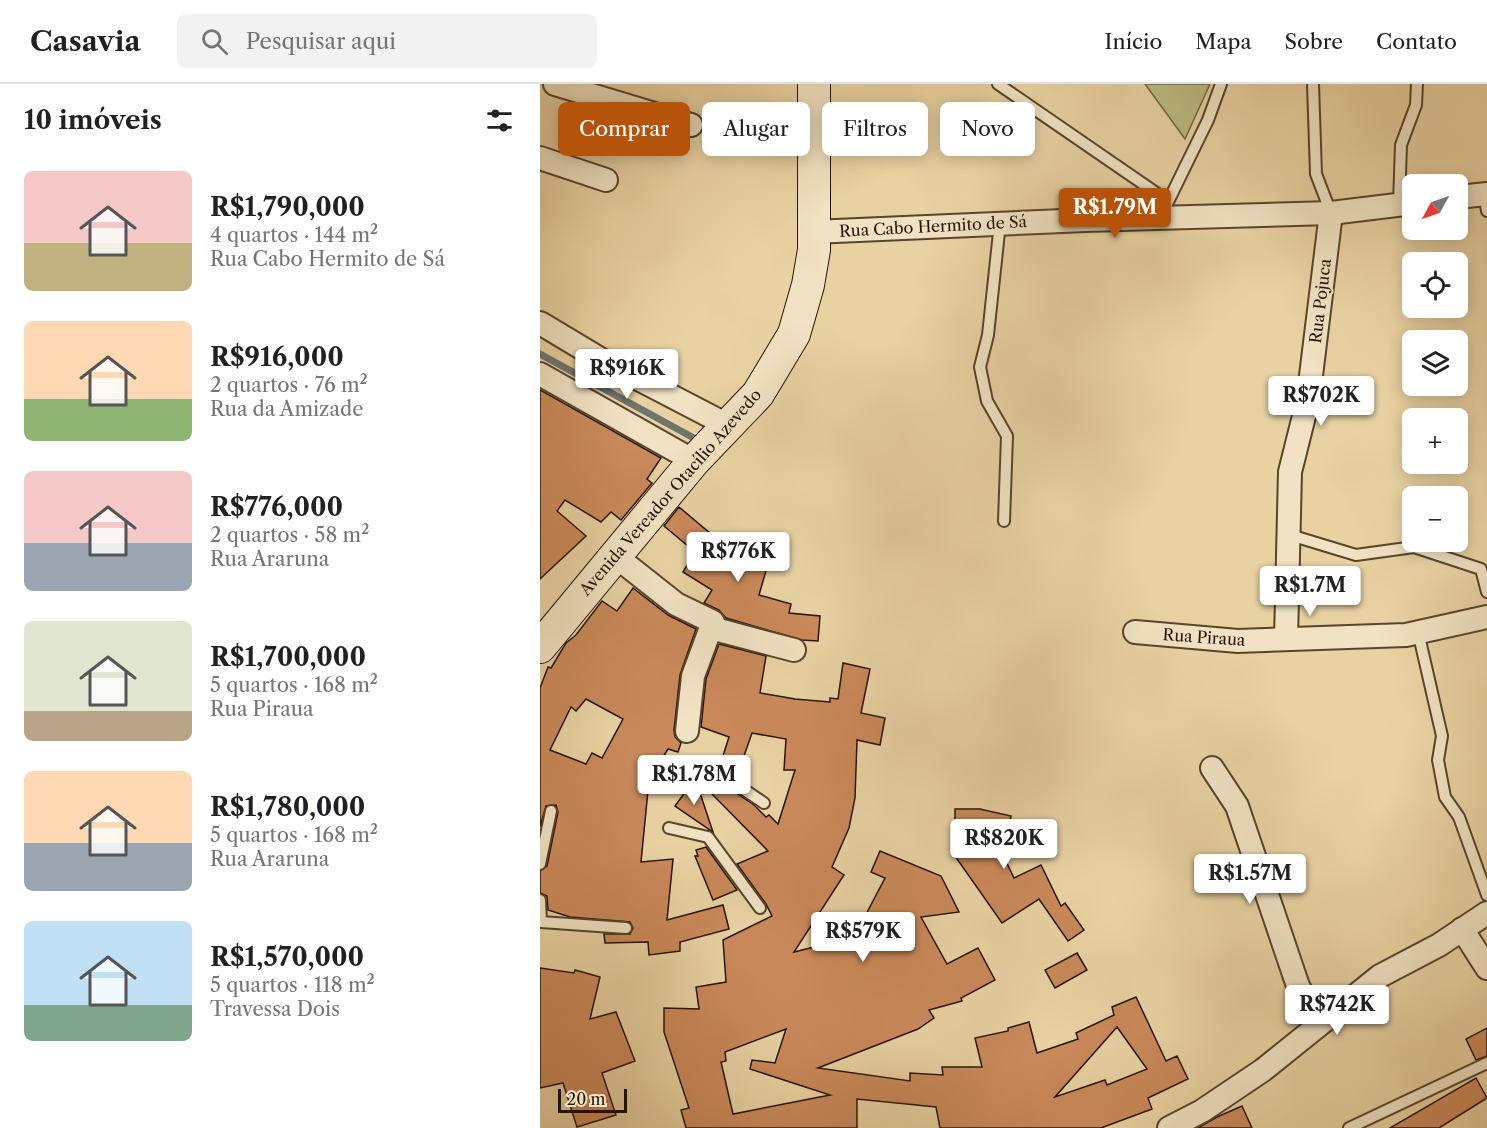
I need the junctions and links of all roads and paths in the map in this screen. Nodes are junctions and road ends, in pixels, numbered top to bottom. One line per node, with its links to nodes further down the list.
1 (555, 84): 7 (street)
2 (814, 84): 17 (main road, Avenida Vereador Otacílio Azevedo)
3 (998, 84): 14 (lane)
4 (1221, 84): 14 (lane)
5 (1313, 84): 15 (lane)
6 (1417, 84): 9 (lane)
7 (691, 125)
8 (540, 158): 10 (street)
9 (1403, 174)
10 (606, 180)
11 (1468, 198): 12 (street)
12 (1486, 200)
13 (1402, 204): 15 (street, Rua Cabo Hermito de Sá)
14 (1164, 209): 15 (street, Rua Cabo Hermito de Sá); 16 (street, Rua Cabo Hermito de Sá)
15 (1331, 213): 23 (street, Rua Pojuca)
16 (1000, 223): 17 (street, Rua Cabo Hermito de Sá); 22 (lane)
17 (813, 232): 20 (main road, Avenida Vereador Otacílio Azevedo)
18 (540, 323): 20 (street)
19 (540, 374): 21 (street)
20 (729, 426): 21 (main road, Avenida Vereador Otacílio Azevedo)
21 (694, 461): 24 (main road, Avenida Vereador Otacílio Azevedo)
22 (1004, 521)
23 (1290, 535): 25 (lane); 30 (street, Rua Pojuca)
24 (614, 555): 27 (street); 31 (main road, Avenida Vereador Otacílio Azevedo)
25 (1487, 592)
26 (1487, 617): 30 (street, Rua Piraua)
27 (711, 628): 32 (street); 33 (street)
28 (1135, 632): 30 (street, Rua Piraua)
29 (1419, 636): 40 (lane)
30 (1286, 639)
31 (541, 644)
32 (794, 650)
33 (687, 731)
34 (1212, 768): 48 (street)
35 (680, 771): 36 (lane)
36 (764, 803)
37 (551, 810): 39 (lane)
38 (669, 828): 42 (lane)
39 (540, 864)
40 (1487, 895)
41 (540, 900): 44 (lane)
42 (760, 908)
43 (1487, 913): 46 (street)
44 (541, 928): 45 (lane)
45 (626, 928)
46 (1462, 929): 47 (street); 48 (street)
47 (1487, 968)
48 (1318, 1025): 50 (street)
49 (1487, 1064): 51 (lane)
50 (1169, 1128)
51 (1350, 1128)

